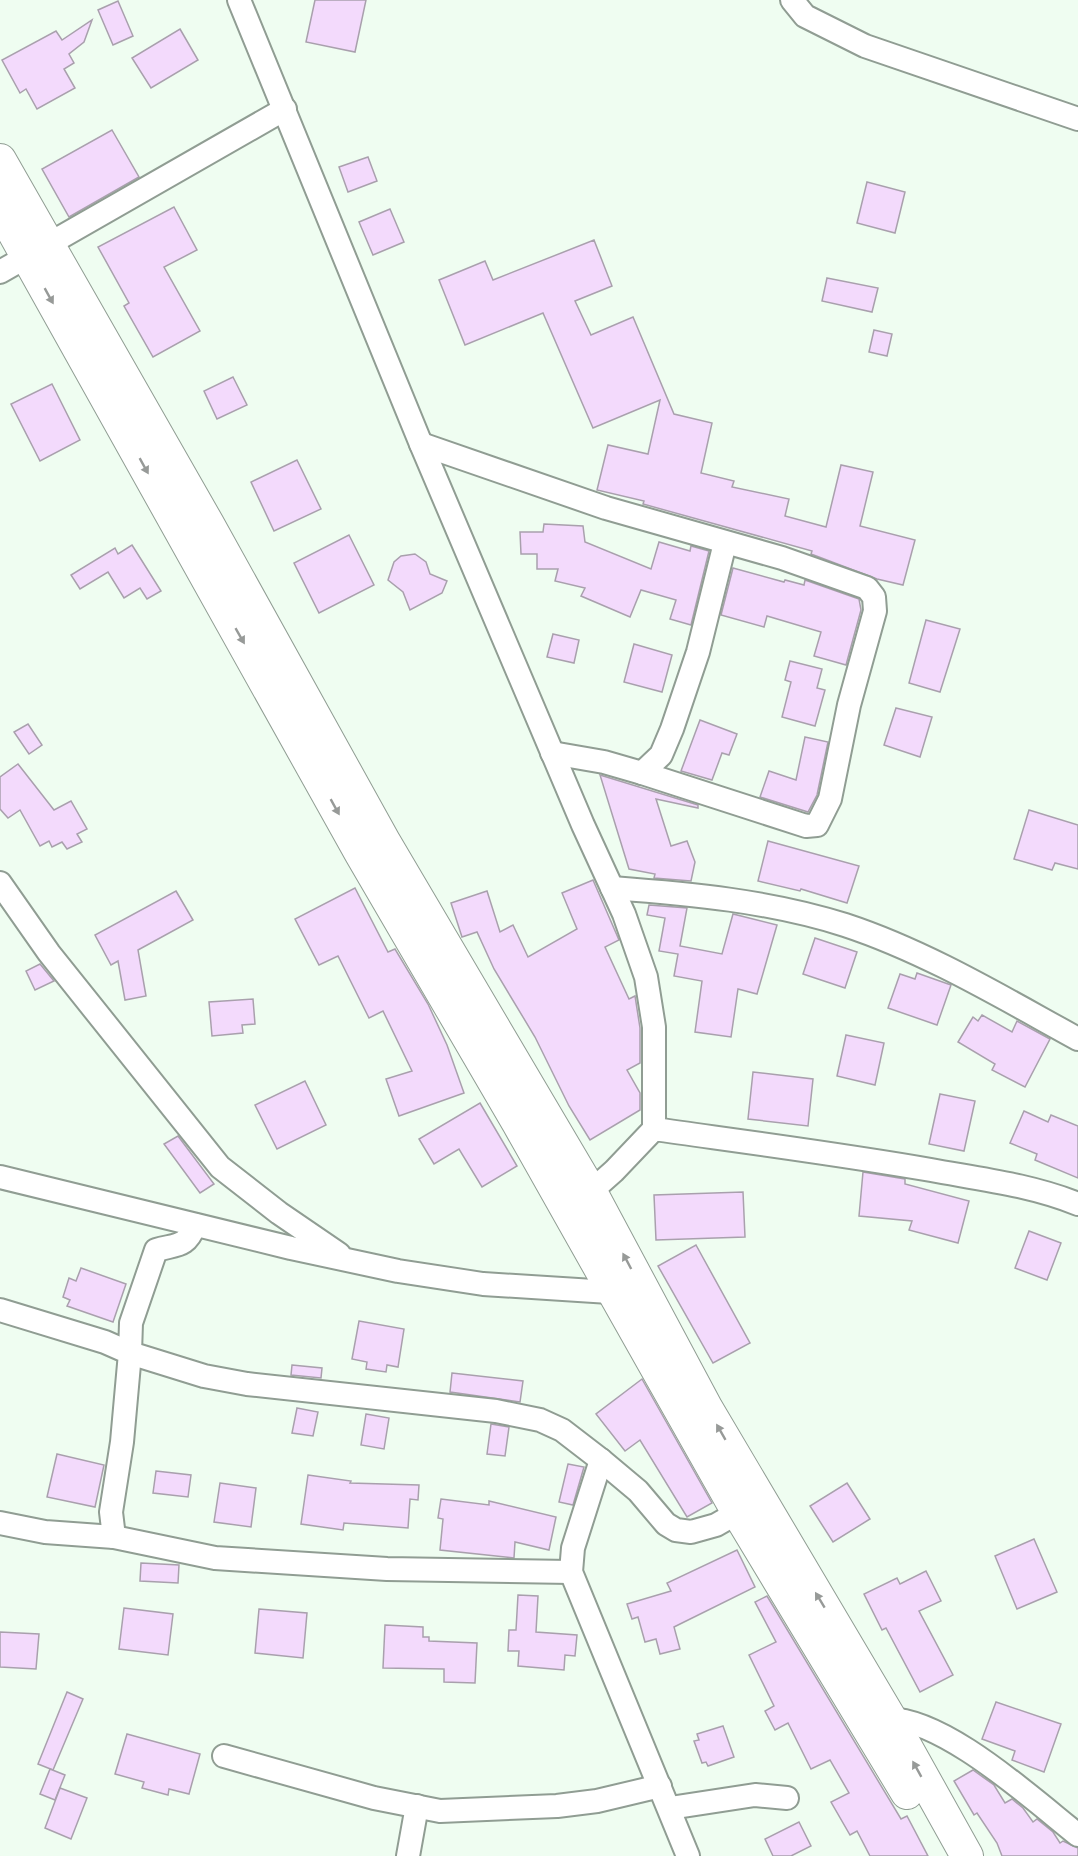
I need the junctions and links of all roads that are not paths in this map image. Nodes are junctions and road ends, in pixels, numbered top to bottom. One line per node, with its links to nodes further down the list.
1 (239, 0): 3 (street)
2 (792, 0): 4 (street)
3 (285, 109): 7 (street); 9 (street)
4 (1078, 119)
5 (0, 160): 7 (main road)
6 (0, 208): 7 (main road)
7 (38, 250): 8 (street); 18 (main road)
8 (0, 272)
9 (421, 444): 10 (street); 11 (street)
10 (725, 543): 12 (street); 12 (street)
11 (552, 753): 12 (street); 14 (street)
12 (642, 773)
13 (0, 883): 21 (street)
14 (612, 888): 15 (street); 16 (street)
15 (1078, 1038)
16 (654, 1129): 18 (street); 19 (street)
17 (0, 1177): 20 (street)
18 (579, 1202): 22 (main road)
19 (1078, 1204)
20 (195, 1226): 21 (street); 24 (street)
21 (347, 1260): 22 (street)
22 (630, 1293): 26 (main road)
23 (0, 1310): 24 (street)
24 (130, 1353): 25 (street); 28 (street)
25 (601, 1460): 26 (street); 29 (street)
26 (749, 1506): 30 (main road)
27 (0, 1524): 28 (street)
28 (114, 1537): 29 (street)
29 (571, 1572): 32 (street)
30 (878, 1720): 36 (street); 39 (main road); 40 (main road, one-way to 30)
31 (224, 1756): 34 (street)
32 (660, 1786): 34 (street); 35 (street)
33 (787, 1798): 35 (street)
34 (417, 1806): 37 (street)
35 (670, 1808): 38 (street)
36 (1078, 1835)
37 (408, 1856)
38 (688, 1856)
39 (945, 1856)
40 (967, 1856)

